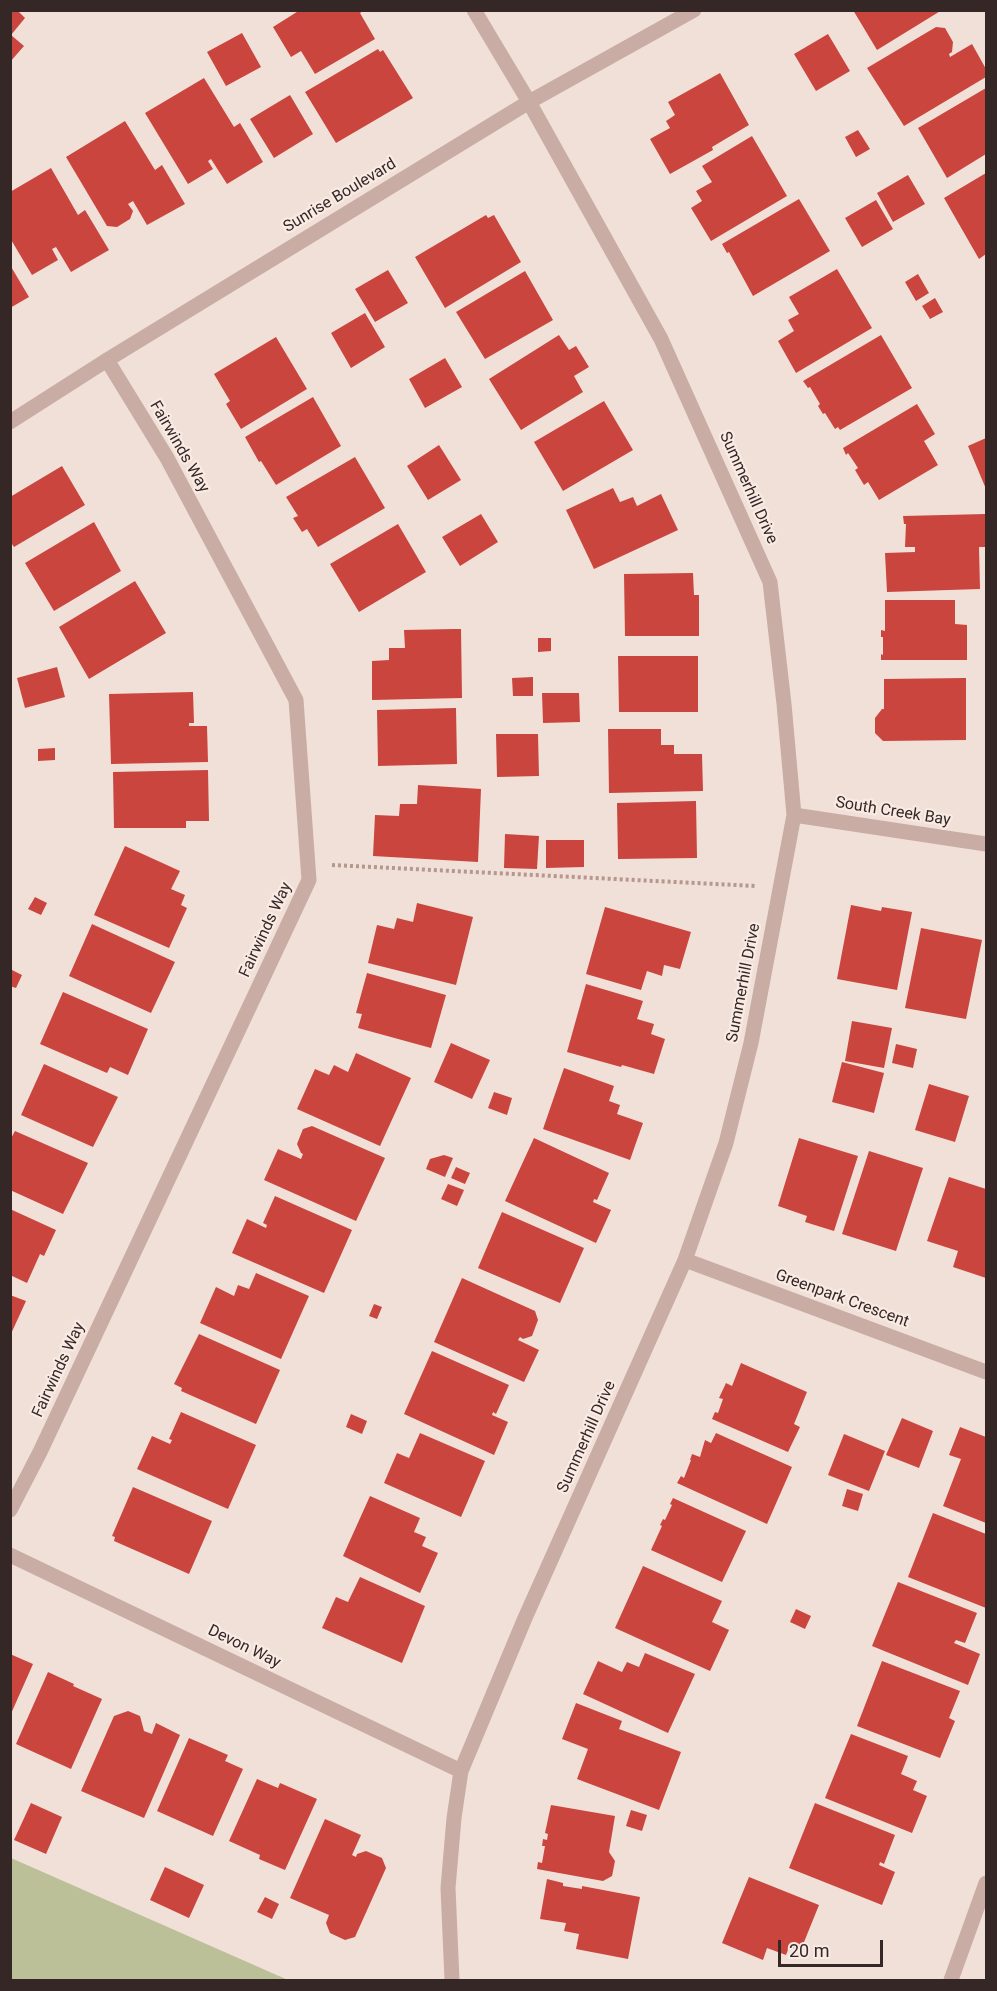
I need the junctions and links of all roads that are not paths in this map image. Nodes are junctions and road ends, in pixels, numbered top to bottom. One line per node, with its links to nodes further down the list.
1 (474, 10): 3 (street, Summerhill Drive)
2 (694, 10): 3 (street, Sunrise Boulevard)
3 (529, 102): 4 (street, Sunrise Boulevard); 6 (street, Summerhill Drive)
4 (107, 360): 5 (street, Sunrise Boulevard); 10 (street, Fairwinds Way)
5 (10, 422)
6 (794, 815): 7 (street, South Creek Bay); 8 (street, Summerhill Drive)
7 (987, 844)
8 (685, 1260): 9 (street, Greenpark Crescent); 12 (street, Summerhill Drive)
9 (987, 1372)
10 (10, 1510)
11 (10, 1556): 12 (street, Devon Way)
12 (461, 1771): 14 (street, Summerhill Drive)
13 (987, 1883): 15 (street)
14 (452, 1980)
15 (951, 1980)

